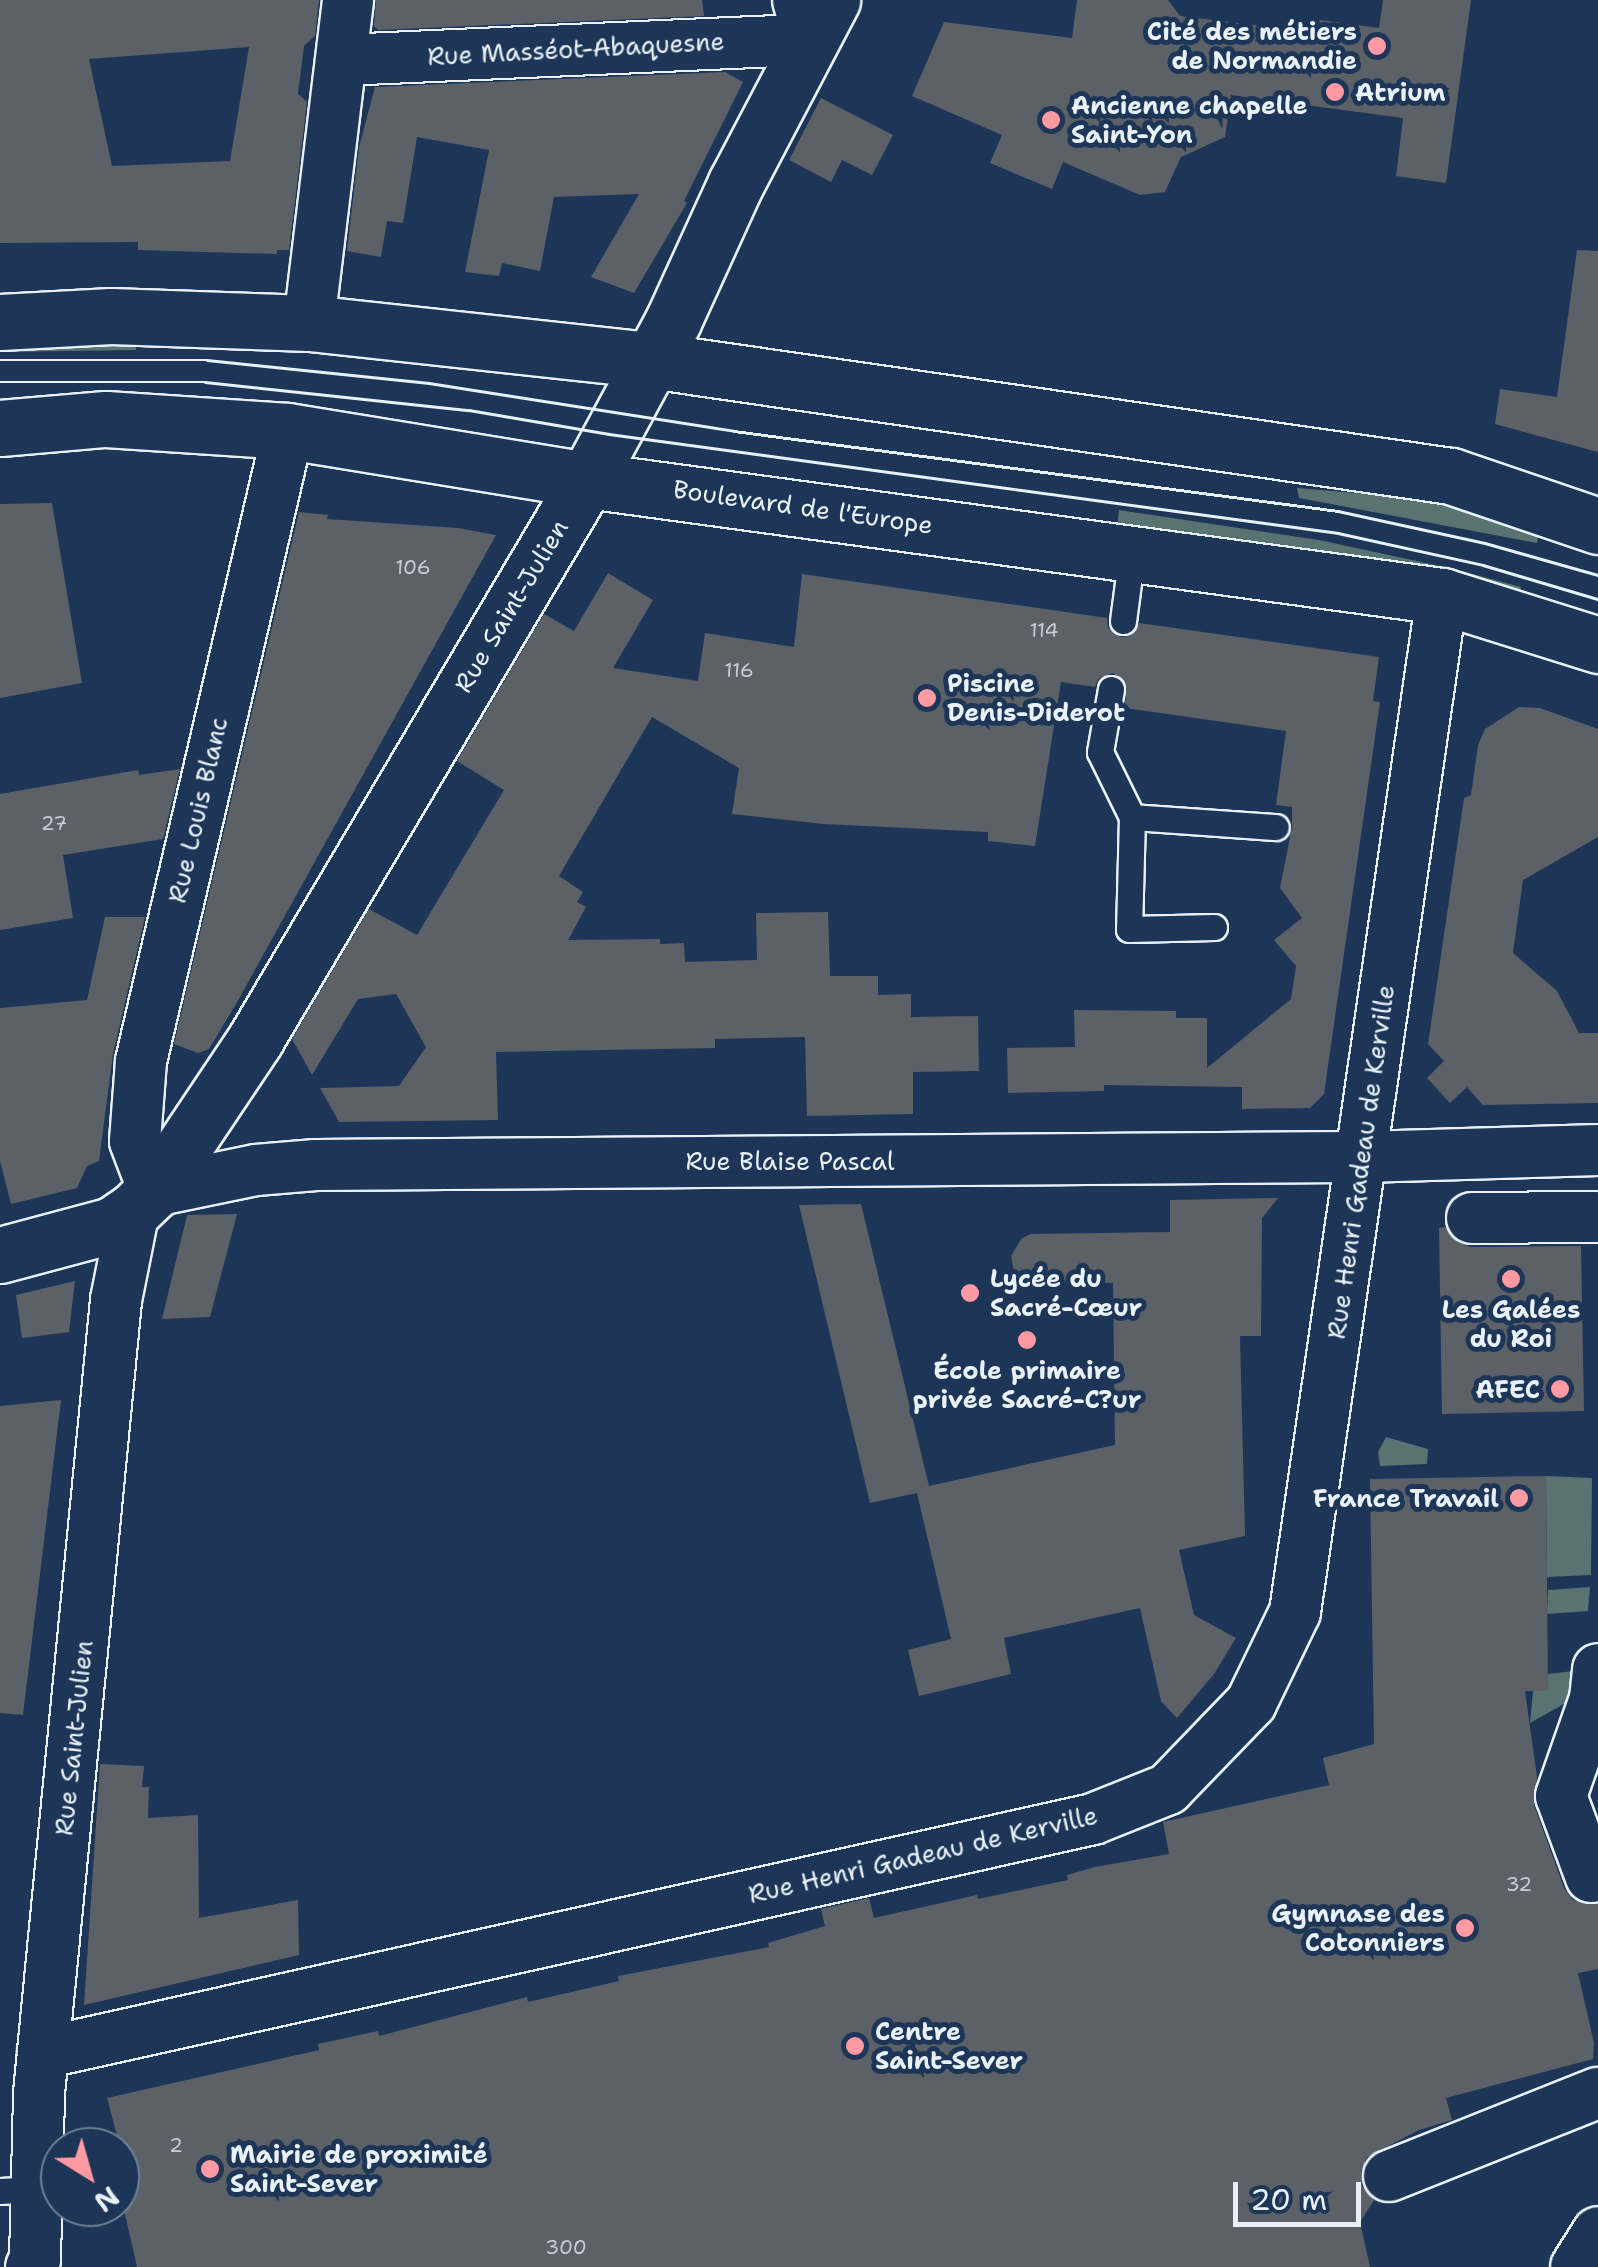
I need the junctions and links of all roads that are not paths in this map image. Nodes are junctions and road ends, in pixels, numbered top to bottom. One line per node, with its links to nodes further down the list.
1 (348, 0): 3 (street)
2 (813, 13): 3 (street, Rue Masséot-Abaquesne); 6 (main road, Rue Saint-Julien)
3 (342, 60): 5 (street)
4 (0, 322): 5 (main road)
5 (309, 323): 6 (main road)
6 (650, 360): 9 (main road, Rue Saint-Julien); 10 (main road)
7 (0, 428): 8 (main road, Boulevard de l'Europe)
8 (288, 430): 9 (main road, Boulevard de l'Europe); 21 (street, Rue Louis Blanc)
9 (587, 480): 11 (main road, Boulevard de l'Europe); 21 (main road, Rue Saint-Julien)
10 (1598, 526)
11 (1132, 553): 12 (main road, Boulevard de l'Europe); 13 (lane)
12 (1442, 596): 14 (main road, Boulevard de l'Europe); 19 (street, Rue Henri Gadeau de Kerville)
13 (1123, 620)
14 (1598, 646)
15 (1111, 689): 16 (lane)
16 (1132, 817): 17 (lane); 18 (lane)
17 (1276, 827)
18 (1214, 927)
19 (1363, 1156): 20 (street, Rue Blaise Pascal); 21 (street, Rue Blaise Pascal); 27 (street, Rue Henri Gadeau de Kerville)
20 (1597, 1184): 22 (street); 24 (street)
21 (144, 1200): 23 (main road, Rue Blaise Pascal); 27 (street, Rue Saint-Julien)
22 (1472, 1211)
23 (0, 1255)
24 (1598, 1256)
25 (1598, 1669): 26 (street)
26 (1592, 1877)
27 (43, 2052): 30 (street, Rue Saint-Julien)
28 (1598, 2093): 29 (street)
29 (1389, 2176)
30 (18, 2190): 32 (street, Rue Saint-Julien)
31 (1598, 2232): 33 (street)
32 (31, 2267)
33 (1576, 2267)

